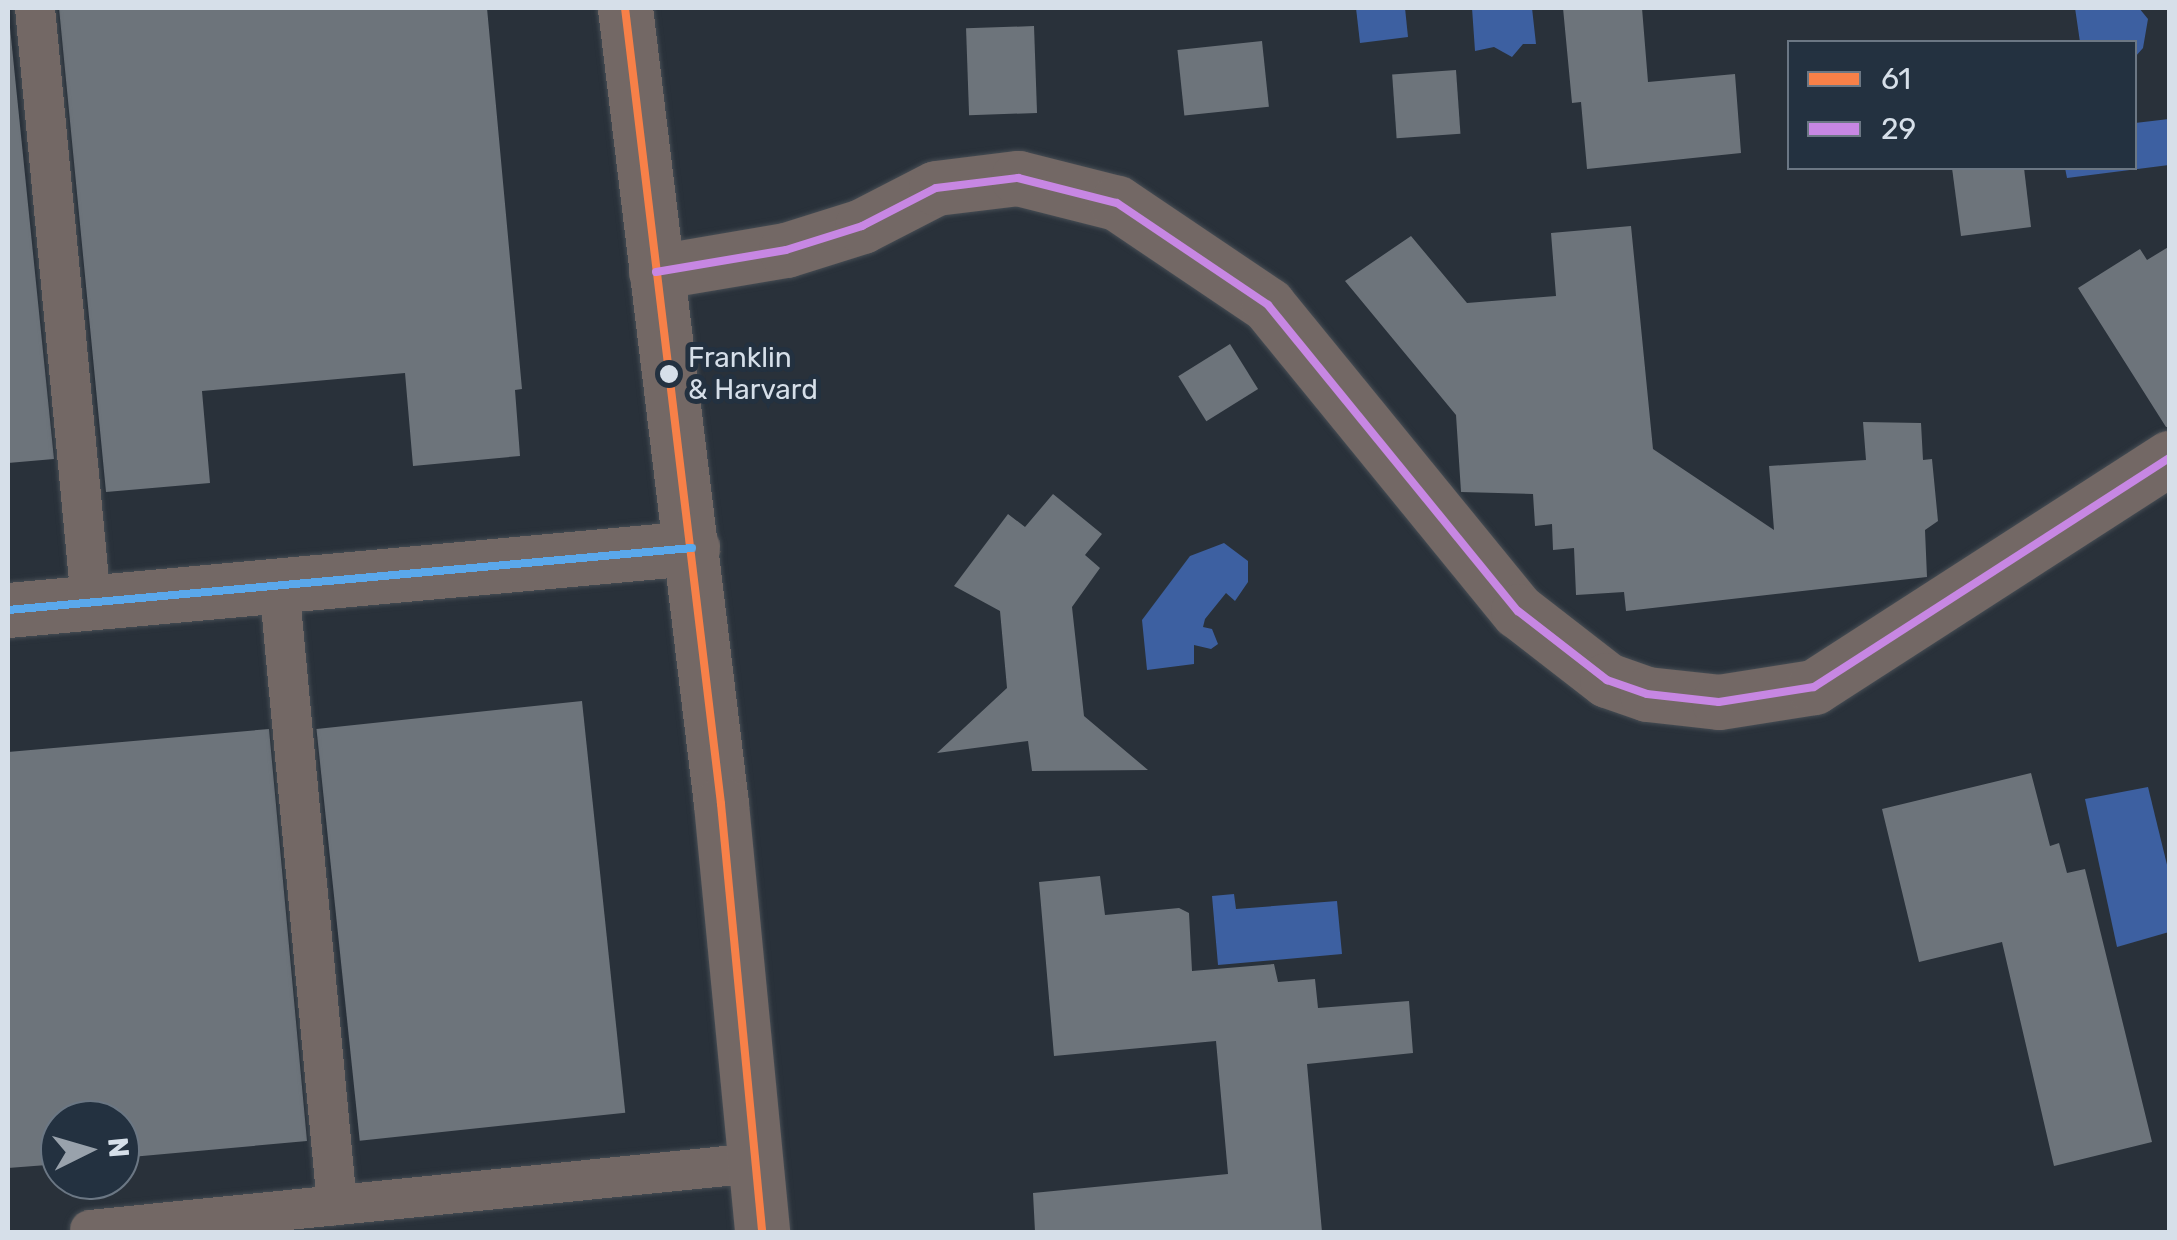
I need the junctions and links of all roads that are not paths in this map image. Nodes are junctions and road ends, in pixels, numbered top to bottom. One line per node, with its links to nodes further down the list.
1 (35, 8): 7 (lane)
2 (625, 8): 3 (street)
3 (656, 272): 4 (street); 5 (street)
4 (2170, 458)
5 (692, 548): 6 (street); 9 (street)
6 (280, 584): 7 (street); 10 (lane)
7 (91, 602): 8 (street)
8 (8, 610)
9 (755, 1163): 10 (lane); 12 (street)
10 (337, 1206): 11 (lane)
11 (90, 1230)
12 (762, 1232)

